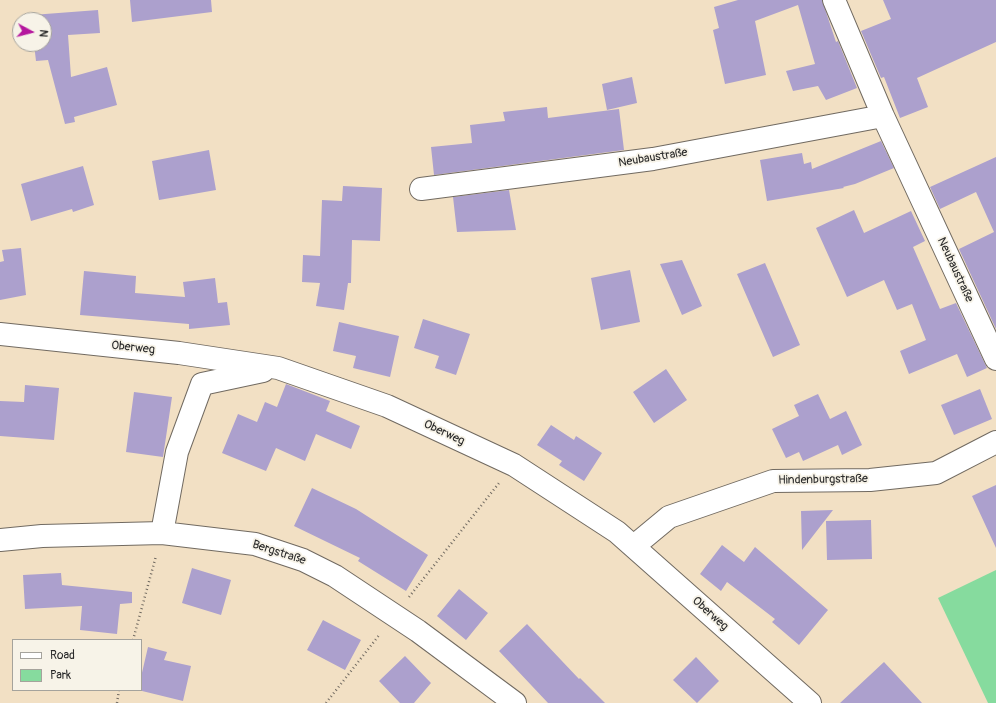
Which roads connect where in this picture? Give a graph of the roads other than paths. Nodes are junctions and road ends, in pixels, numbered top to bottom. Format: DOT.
graph roads {
  1 [pos="834,0"];
  2 [pos="883,116"];
  3 [pos="421,189"];
  4 [pos="0,334"];
  5 [pos="996,359"];
  6 [pos="278,368"];
  7 [pos="996,442"];
  8 [pos="162,533"];
  9 [pos="0,540"];
  10 [pos="634,546"];
  11 [pos="515,703"];
  12 [pos="810,703"];
  1 -- 2 [label="street, Neubaustraße"];
  2 -- 3 [label="street, Neubaustraße"];
  2 -- 5 [label="street, Neubaustraße"];
  4 -- 6 [label="street, Oberweg"];
  6 -- 8 [label="street"];
  6 -- 10 [label="street, Oberweg"];
  7 -- 10 [label="street, Hindenburgstraße"];
  8 -- 9 [label="street, Bergstraße"];
  8 -- 11 [label="street, Bergstraße"];
  10 -- 12 [label="street, Oberweg"];
}
